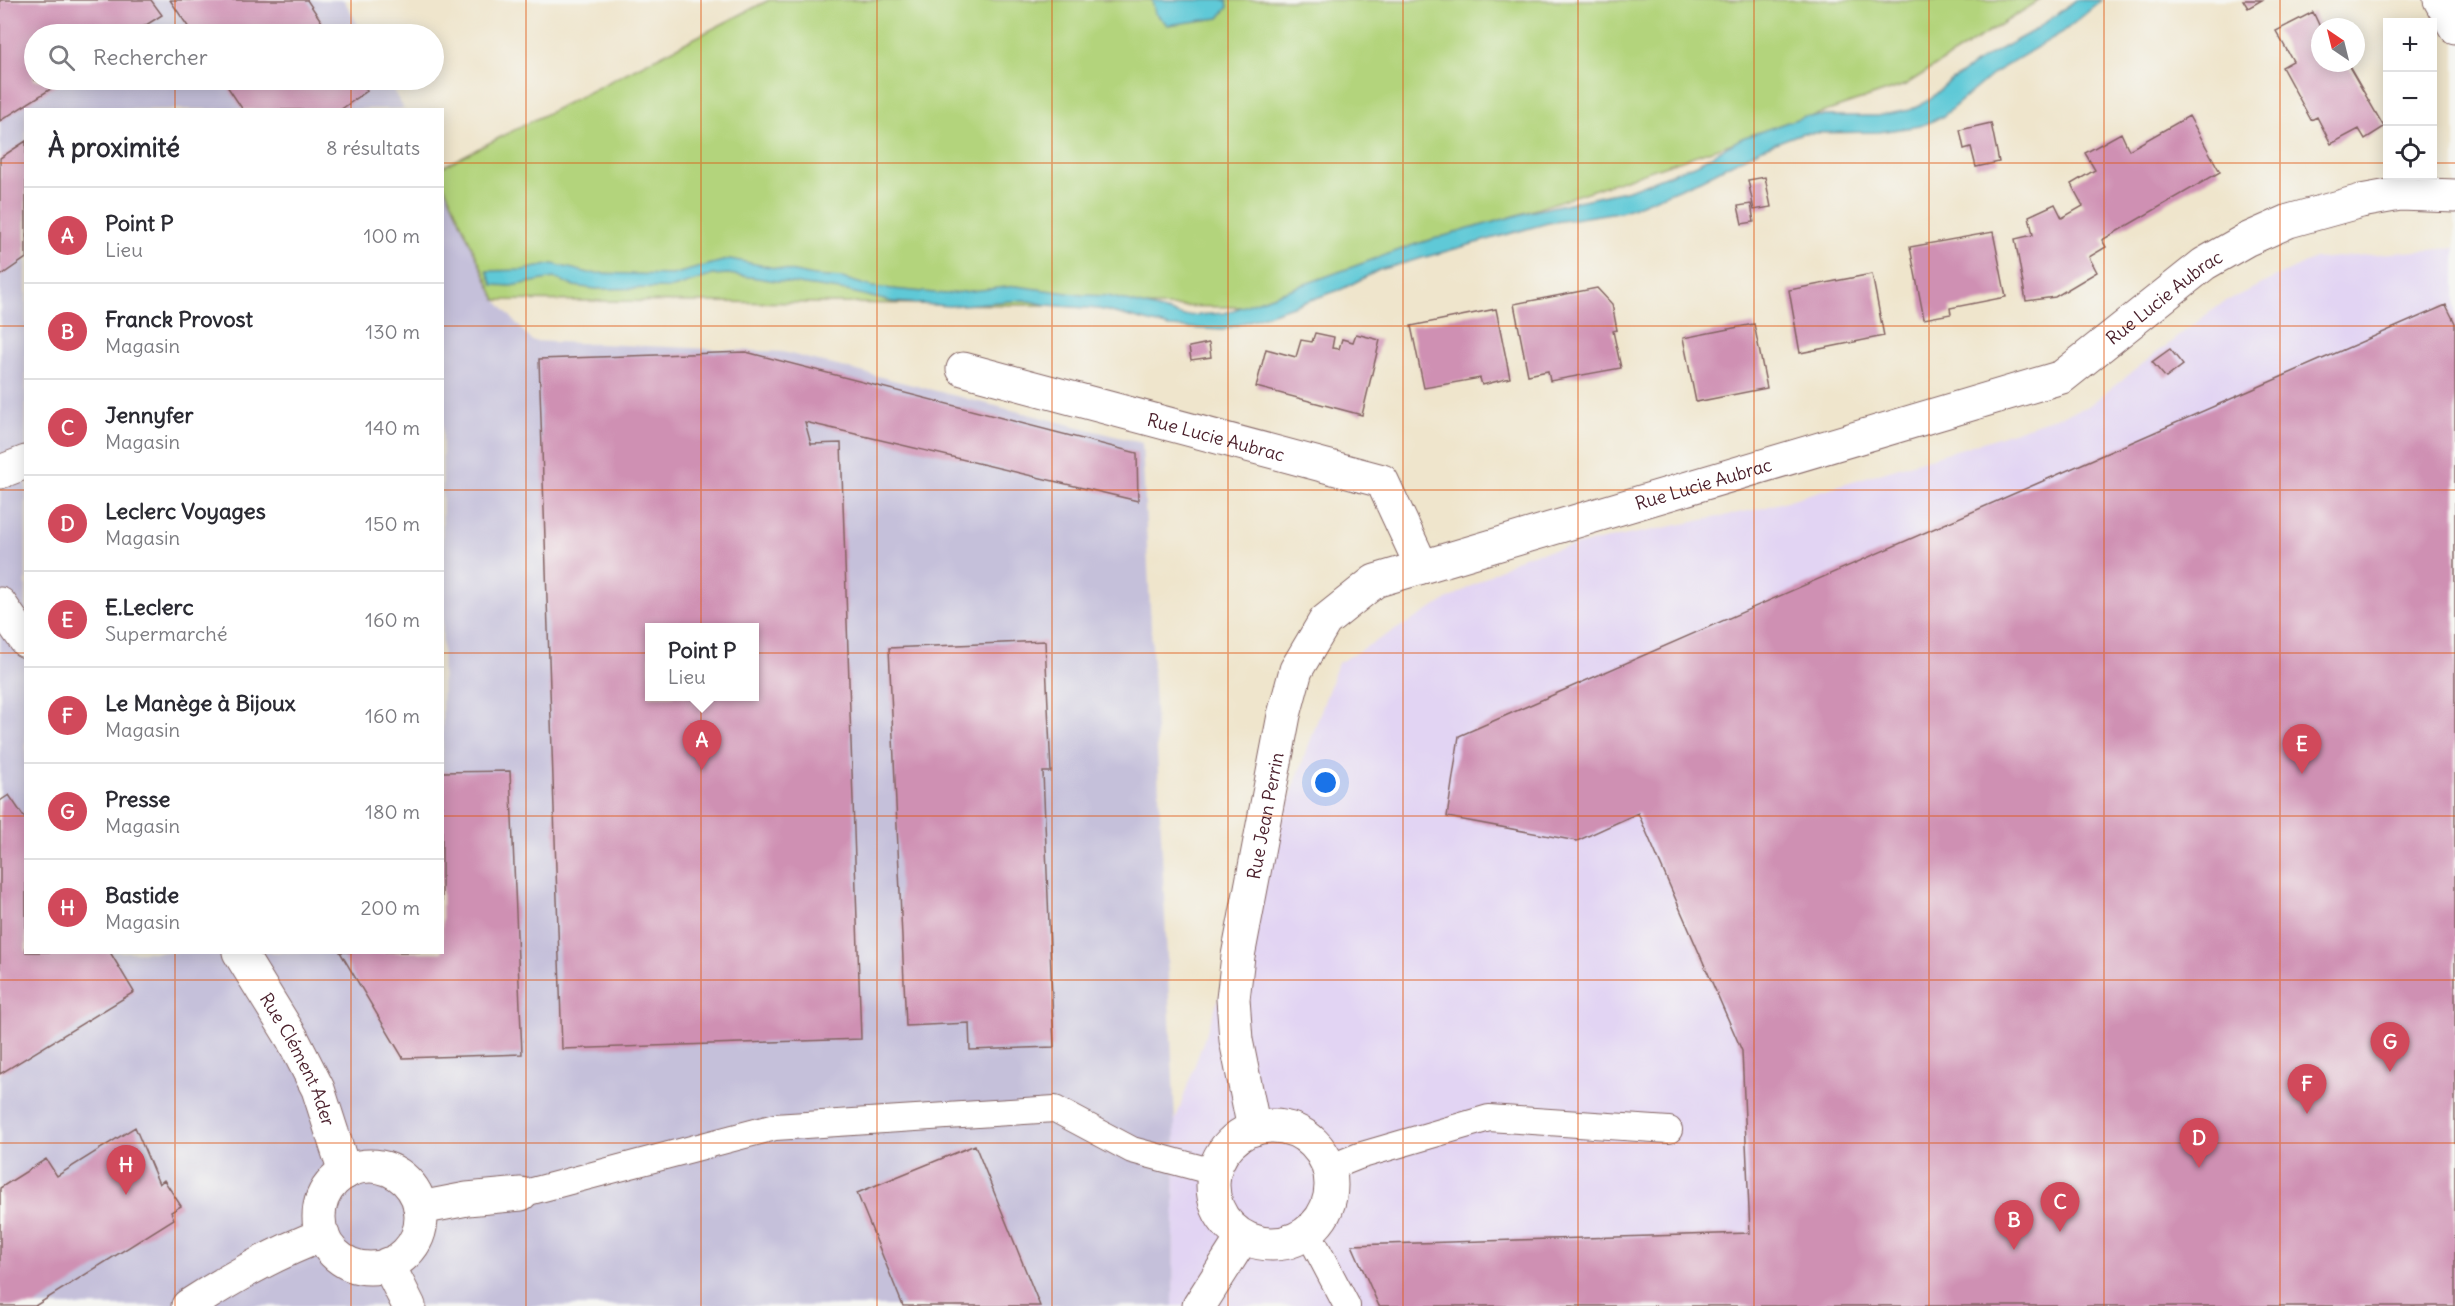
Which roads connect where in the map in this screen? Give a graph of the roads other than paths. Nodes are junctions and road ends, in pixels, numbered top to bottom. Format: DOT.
graph roads {
  1 [pos="2440,0"];
  2 [pos="2455,27"];
  3 [pos="2455,196"];
  4 [pos="963,369"];
  5 [pos="24,463"];
  6 [pos="0,472"];
  7 [pos="1422,567"];
  8 [pos="0,604"];
  9 [pos="24,638"];
  10 [pos="240,954"];
  11 [pos="1254,1129"];
  12 [pos="1669,1130"];
  13 [pos="1329,1168"];
  14 [pos="1214,1172"];
  15 [pos="345,1173"];
  16 [pos="520,1194"];
  17 [pos="420,1208"];
  18 [pos="1308,1232"];
  19 [pos="322,1235"];
  20 [pos="1243,1237"];
  21 [pos="388,1264"];
  22 [pos="188,1306"];
  23 [pos="409,1306"];
  24 [pos="1199,1306"];
  25 [pos="1347,1306"];
  1 -- 2 [label="street"];
  3 -- 7 [label="street, Rue Lucie Aubrac"];
  4 -- 7 [label="street, Rue Lucie Aubrac"];
  5 -- 6 [label="street"];
  7 -- 11 [label="street, Rue Jean Perrin"];
  8 -- 9 [label="street"];
  10 -- 15 [label="street, Rue Clément Ader"];
  11 -- 13 [label="street"];
  11 -- 14 [label="street"];
  12 -- 13 [label="lane"];
  13 -- 18 [label="street"];
  14 -- 16 [label="lane"];
  14 -- 20 [label="street"];
  15 -- 17 [label="street"];
  15 -- 19 [label="street"];
  16 -- 17 [label="street"];
  17 -- 21 [label="street"];
  18 -- 20 [label="street"];
  18 -- 25 [label="lane"];
  19 -- 21 [label="street"];
  19 -- 22 [label="street"];
  20 -- 24 [label="street"];
  21 -- 23 [label="street"];
}
